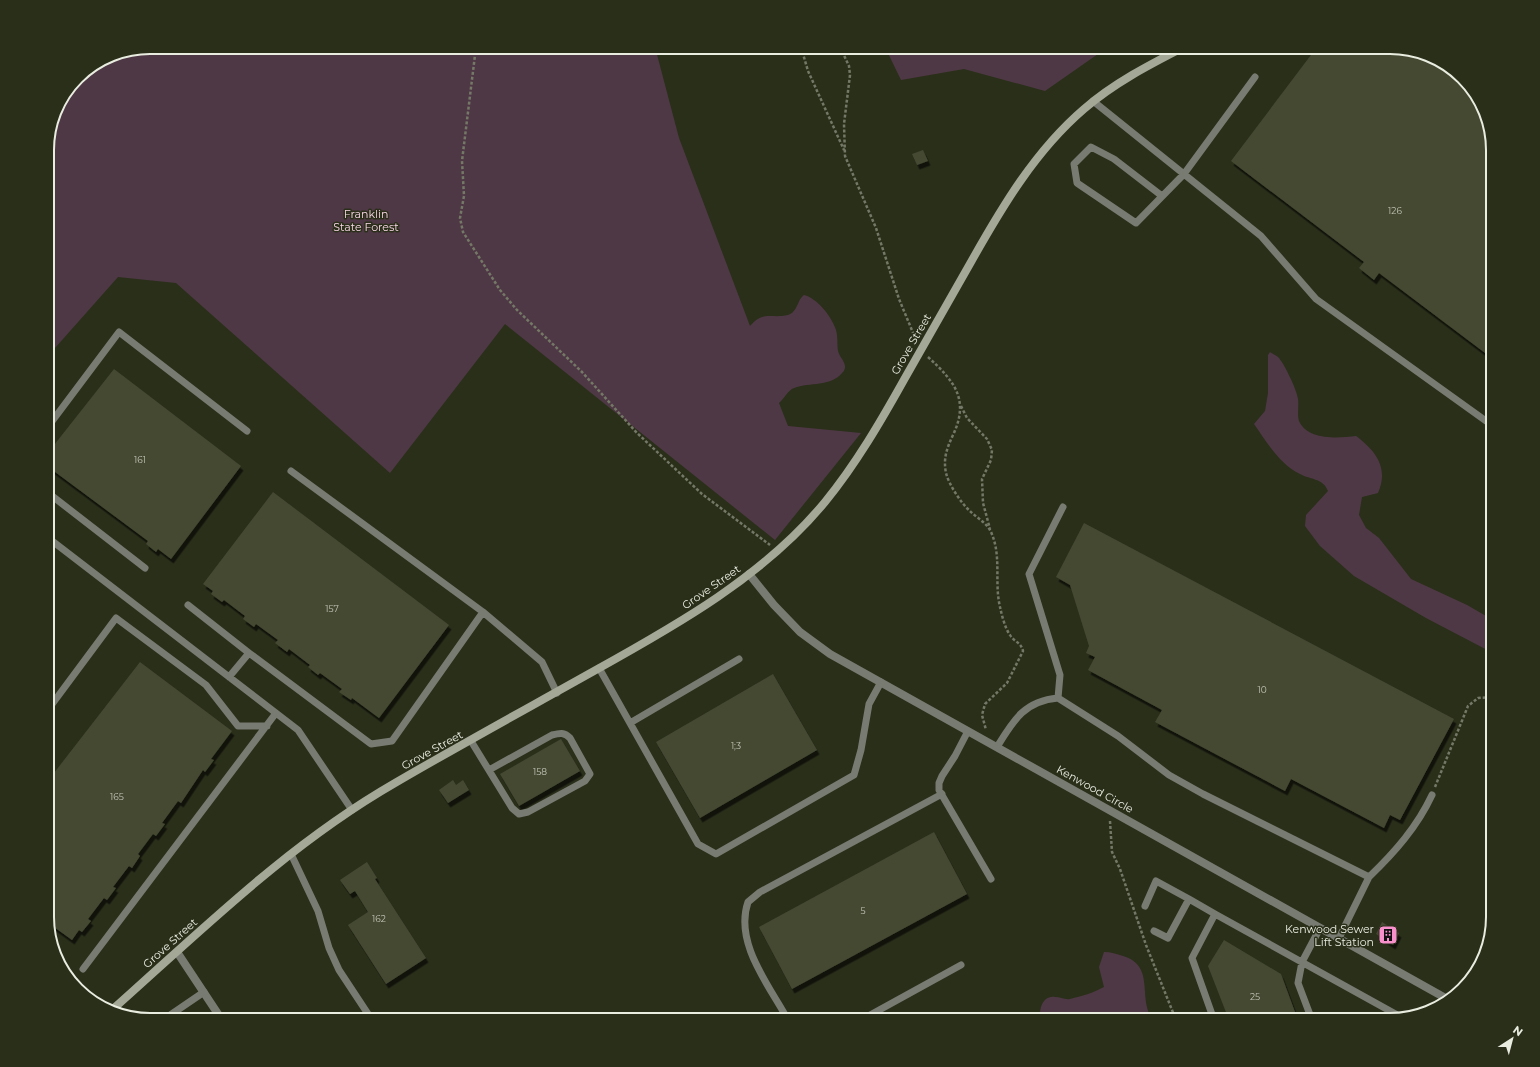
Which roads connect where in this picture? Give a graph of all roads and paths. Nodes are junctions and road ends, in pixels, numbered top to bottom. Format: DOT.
graph roads {
  1 [pos="475,54"];
  2 [pos="803,54"];
  3 [pos="844,54"];
  4 [pos="1170,54"];
  5 [pos="1255,77"];
  6 [pos="1093,101"];
  7 [pos="844,151"];
  8 [pos="1184,174"];
  9 [pos="1162,196"];
  10 [pos="921,350"];
  11 [pos="960,404"];
  12 [pos="54,419"];
  13 [pos="1486,421"];
  14 [pos="247,431"];
  15 [pos="291,470"];
  16 [pos="54,497"];
  17 [pos="1063,507"];
  18 [pos="990,529"];
  19 [pos="54,542"];
  20 [pos="778,551"];
  21 [pos="145,568"];
  22 [pos="749,574"];
  23 [pos="188,605"];
  24 [pos="482,612"];
  25 [pos="249,652"];
  26 [pos="740,659"];
  27 [pos="599,668"];
  28 [pos="229,677"];
  29 [pos="881,682"];
  30 [pos="557,693"];
  31 [pos="1486,697"];
  32 [pos="1058,698"];
  33 [pos="54,702"];
  34 [pos="276,713"];
  35 [pos="630,723"];
  36 [pos="266,726"];
  37 [pos="968,731"];
  38 [pos="471,741"];
  39 [pos="994,746"];
  40 [pos="489,770"];
  41 [pos="942,794"];
  42 [pos="1432,795"];
  43 [pos="352,810"];
  44 [pos="1110,810"];
  45 [pos="290,854"];
  46 [pos="1369,877"];
  47 [pos="991,880"];
  48 [pos="1189,899"];
  49 [pos="1145,906"];
  50 [pos="1215,914"];
  51 [pos="1320,928"];
  52 [pos="1154,931"];
  53 [pos="1338,938"];
  54 [pos="177,952"];
  55 [pos="1302,962"];
  56 [pos="960,965"];
  57 [pos="83,968"];
  58 [pos="204,992"];
  59 [pos="1443,997"];
  60 [pos="116,1007"];
  61 [pos="173,1013"];
  62 [pos="218,1013"];
  63 [pos="367,1013"];
  64 [pos="784,1013"];
  65 [pos="874,1013"];
  66 [pos="1173,1013"];
  67 [pos="1212,1013"];
  68 [pos="1309,1013"];
  69 [pos="1393,1013"];
  1 -- 20 [label="path"];
  2 -- 7 [label="path"];
  3 -- 7 [label="path"];
  4 -- 6 [label="main road, Grove Street"];
  5 -- 8 [label="lane"];
  6 -- 8 [label="lane"];
  6 -- 10 [label="main road, Grove Street"];
  7 -- 10 [label="path"];
  8 -- 9 [label="lane"];
  8 -- 13 [label="lane"];
  9 -- 9 [label="lane"];
  10 -- 11 [label="path"];
  10 -- 20 [label="main road, Grove Street"];
  11 -- 18 [label="path"];
  11 -- 18 [label="path"];
  12 -- 14 [label="lane"];
  15 -- 24 [label="lane"];
  16 -- 21 [label="lane"];
  17 -- 32 [label="lane"];
  18 -- 39 [label="path"];
  19 -- 28 [label="lane"];
  20 -- 22 [label="main road, Grove Street"];
  22 -- 27 [label="main road, Grove Street"];
  22 -- 29 [label="street, Kenwood Circle"];
  23 -- 25 [label="lane"];
  24 -- 25 [label="lane"];
  24 -- 30 [label="lane"];
  25 -- 28 [label="lane"];
  26 -- 35 [label="lane"];
  27 -- 30 [label="main road, Grove Street"];
  27 -- 35 [label="lane"];
  28 -- 34 [label="lane"];
  29 -- 35 [label="lane"];
  29 -- 37 [label="street, Kenwood Circle"];
  30 -- 38 [label="main road, Grove Street"];
  31 -- 42 [label="path"];
  32 -- 39 [label="lane"];
  32 -- 46 [label="lane"];
  33 -- 36 [label="lane"];
  34 -- 36 [label="lane"];
  34 -- 43 [label="lane"];
  36 -- 57 [label="lane"];
  37 -- 39 [label="street, Kenwood Circle"];
  37 -- 41 [label="lane"];
  38 -- 40 [label="lane"];
  38 -- 43 [label="main road, Grove Street"];
  39 -- 44 [label="street, Kenwood Circle"];
  40 -- 40 [label="lane"];
  41 -- 47 [label="lane"];
  41 -- 64 [label="lane"];
  42 -- 46 [label="lane"];
  43 -- 45 [label="main road, Grove Street"];
  44 -- 51 [label="street, Kenwood Circle"];
  44 -- 66 [label="path"];
  45 -- 54 [label="main road, Grove Street"];
  45 -- 63 [label="lane"];
  46 -- 53 [label="lane"];
  48 -- 49 [label="lane"];
  48 -- 50 [label="lane"];
  48 -- 52 [label="lane"];
  50 -- 55 [label="lane"];
  50 -- 67 [label="lane"];
  51 -- 53 [label="street, Kenwood Circle"];
  51 -- 55 [label="lane"];
  53 -- 59 [label="street, Kenwood Circle"];
  54 -- 58 [label="street"];
  54 -- 60 [label="main road, Grove Street"];
  55 -- 68 [label="lane"];
  55 -- 69 [label="lane"];
  56 -- 65 [label="lane"];
  58 -- 61 [label="lane"];
  58 -- 62 [label="street"];
}
